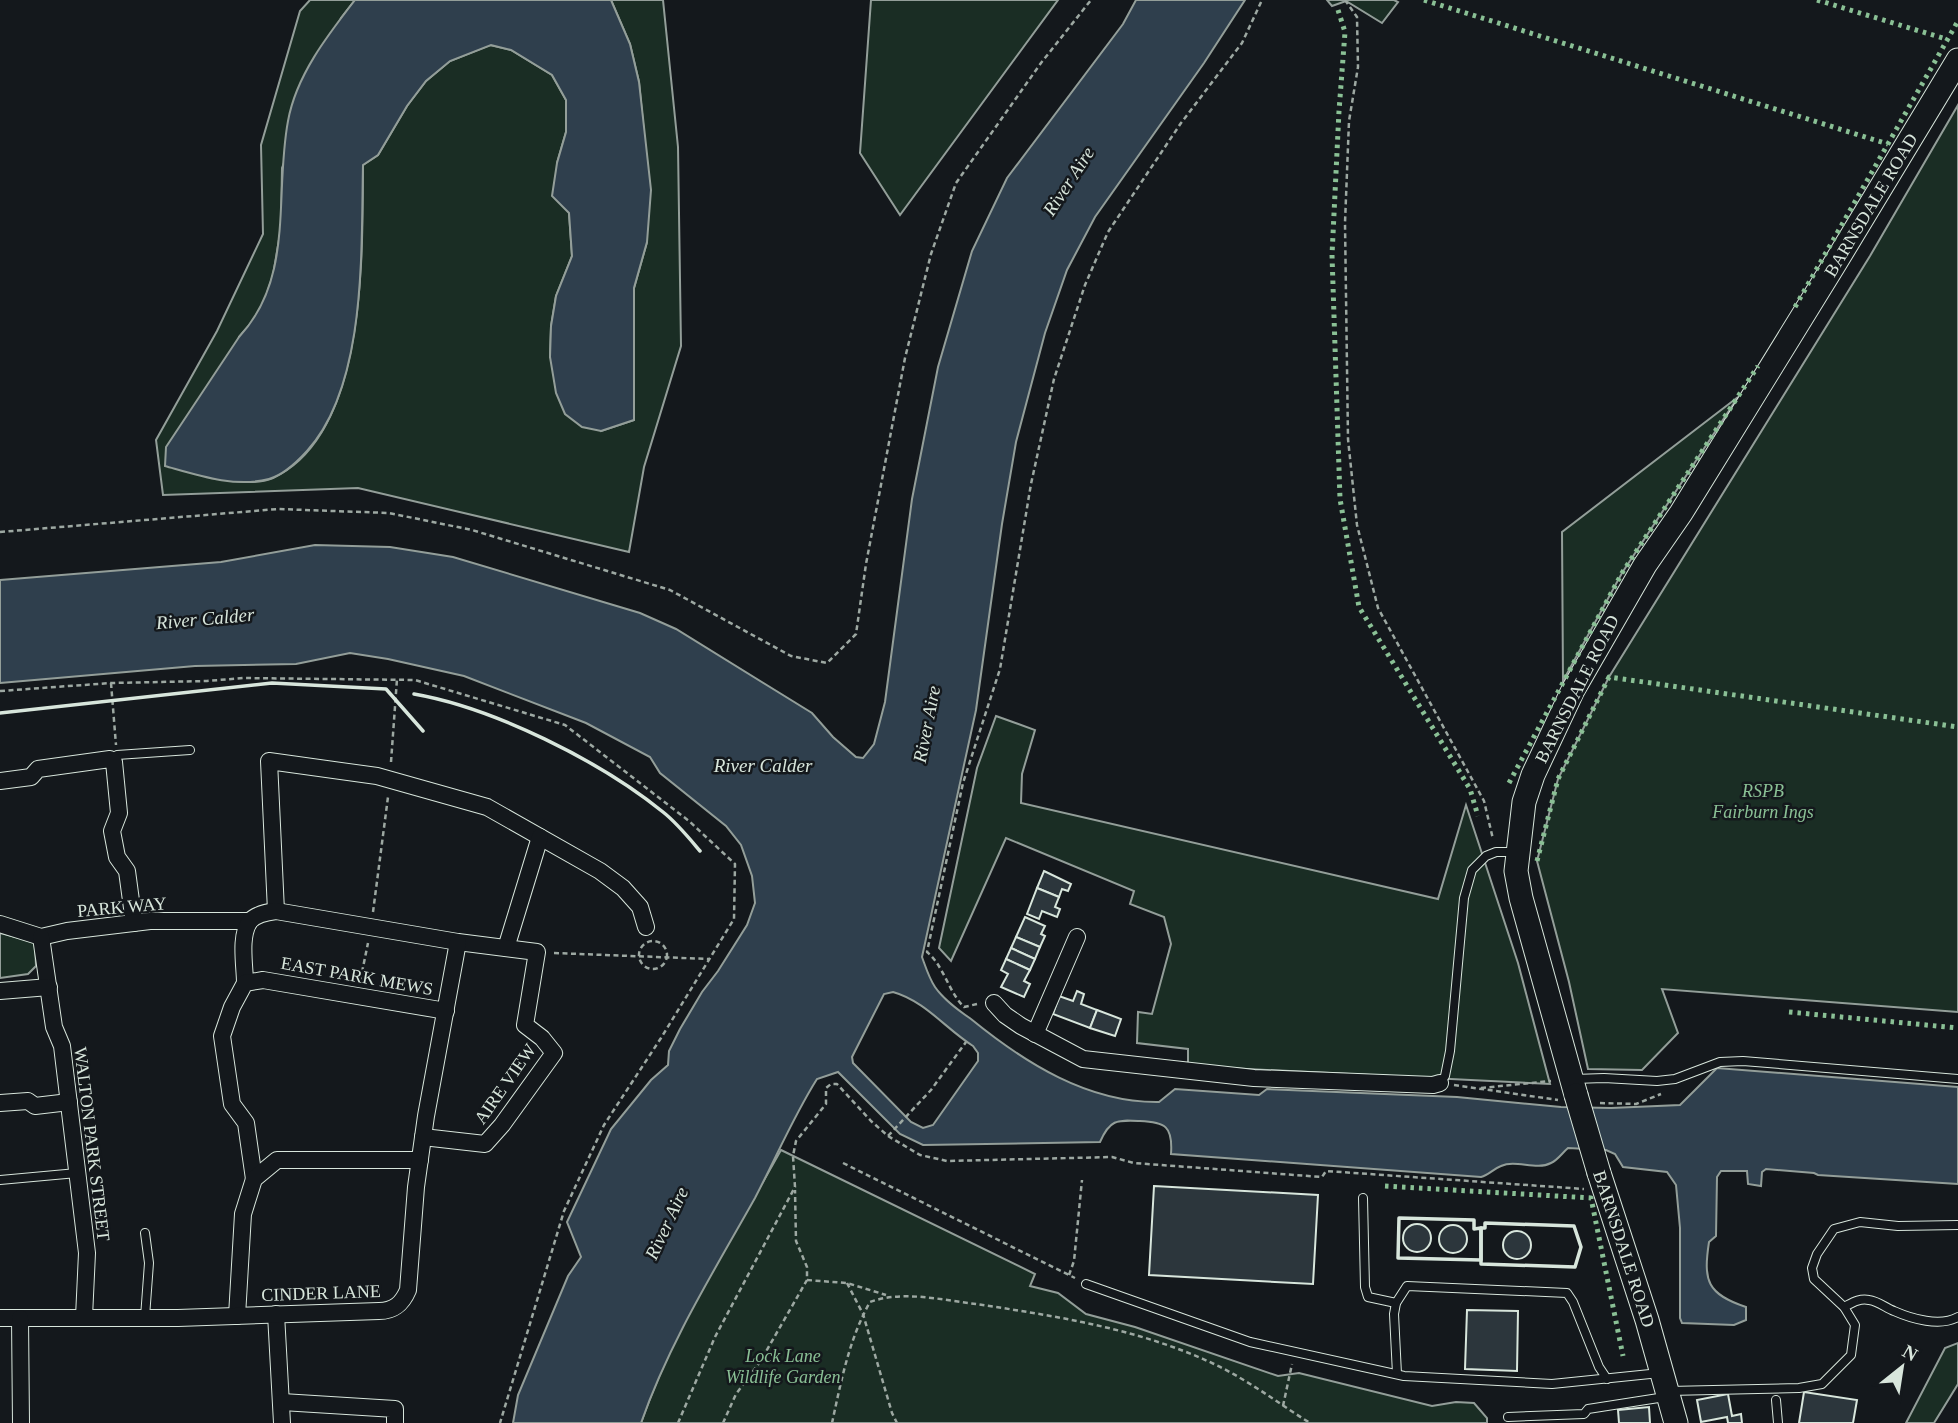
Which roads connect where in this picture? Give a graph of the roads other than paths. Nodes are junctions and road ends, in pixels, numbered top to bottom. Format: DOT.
graph roads {
  1 [pos="1958,60"];
  2 [pos="190,750"];
  3 [pos="114,757"];
  4 [pos="0,781"];
  5 [pos="540,837"];
  6 [pos="1506,852"];
  7 [pos="276,911"];
  8 [pos="250,921"];
  9 [pos="134,923"];
  10 [pos="0,924"];
  11 [pos="646,927"];
  12 [pos="41,937"];
  13 [pos="1077,937"];
  14 [pos="458,942"];
  15 [pos="506,948"];
  16 [pos="245,984"];
  17 [pos="49,986"];
  18 [pos="0,991"];
  19 [pos="995,1003"];
  20 [pos="446,1011"];
  21 [pos="1035,1034"];
  22 [pos="1958,1079"];
  23 [pos="1440,1083"];
  24 [pos="1571,1092"];
  25 [pos="69,1102"];
  26 [pos="0,1103"];
  27 [pos="423,1137"];
  28 [pos="420,1160"];
  29 [pos="77,1172"];
  30 [pos="254,1179"];
  31 [pos="0,1181"];
  32 [pos="1363,1198"];
  33 [pos="1958,1225"];
  34 [pos="145,1233"];
  35 [pos="1086,1283"];
  36 [pos="1396,1303"];
  37 [pos="1844,1307"];
  38 [pos="276,1314"];
  39 [pos="237,1316"];
  40 [pos="84,1317"];
  41 [pos="145,1317"];
  42 [pos="1958,1317"];
  43 [pos="0,1318"];
  44 [pos="20,1318"];
  45 [pos="1396,1374"];
  46 [pos="1607,1379"];
  47 [pos="1666,1387"];
  48 [pos="1776,1401"];
  49 [pos="282,1402"];
  50 [pos="1508,1416"];
  51 [pos="21,1423"];
  52 [pos="282,1423"];
  53 [pos="395,1423"];
  54 [pos="1676,1423"];
  55 [pos="1778,1423"];
  1 -- 6 [label="main road, BARNSDALE ROAD"];
  2 -- 3 [label="lane"];
  3 -- 4 [label="street"];
  3 -- 9 [label="street"];
  5 -- 7 [label="street"];
  5 -- 11 [label="street"];
  5 -- 15 [label="street"];
  6 -- 23 [label="lane"];
  6 -- 24 [label="main road, BARNSDALE ROAD"];
  7 -- 8 [label="street, PARK WAY"];
  7 -- 14 [label="street"];
  8 -- 9 [label="street, PARK WAY"];
  8 -- 16 [label="street"];
  9 -- 12 [label="street, PARK WAY"];
  10 -- 12 [label="street"];
  12 -- 17 [label="street, WALTON PARK STREET"];
  13 -- 21 [label="street"];
  14 -- 15 [label="street"];
  14 -- 20 [label="street, CINDER LANE"];
  15 -- 27 [label="street, AIRE VIEW"];
  16 -- 20 [label="street, EAST PARK MEWS"];
  16 -- 30 [label="street"];
  17 -- 18 [label="street"];
  17 -- 25 [label="street, WALTON PARK STREET"];
  19 -- 21 [label="street"];
  20 -- 27 [label="street, CINDER LANE"];
  21 -- 23 [label="street"];
  22 -- 24 [label="lane"];
  24 -- 47 [label="main road, BARNSDALE ROAD, bridge"];
  25 -- 26 [label="street"];
  25 -- 29 [label="street, WALTON PARK STREET"];
  27 -- 28 [label="street, CINDER LANE"];
  28 -- 30 [label="street"];
  28 -- 38 [label="street, CINDER LANE"];
  29 -- 31 [label="lane"];
  29 -- 40 [label="street, WALTON PARK STREET"];
  30 -- 39 [label="street"];
  32 -- 36 [label="lane"];
  33 -- 37 [label="lane"];
  34 -- 41 [label="lane"];
  35 -- 45 [label="lane"];
  36 -- 45 [label="lane"];
  36 -- 46 [label="lane"];
  37 -- 42 [label="lane"];
  37 -- 47 [label="lane"];
  38 -- 39 [label="street, CINDER LANE"];
  38 -- 49 [label="street"];
  39 -- 41 [label="street, CINDER LANE"];
  40 -- 41 [label="street, CINDER LANE"];
  40 -- 44 [label="street, CINDER LANE"];
  43 -- 44 [label="street, CINDER LANE"];
  44 -- 51 [label="street"];
  45 -- 46 [label="lane"];
  46 -- 47 [label="lane"];
  47 -- 50 [label="lane"];
  47 -- 54 [label="main road, BARNSDALE ROAD"];
  48 -- 55 [label="lane"];
  49 -- 52 [label="street"];
  49 -- 53 [label="street"];
}
